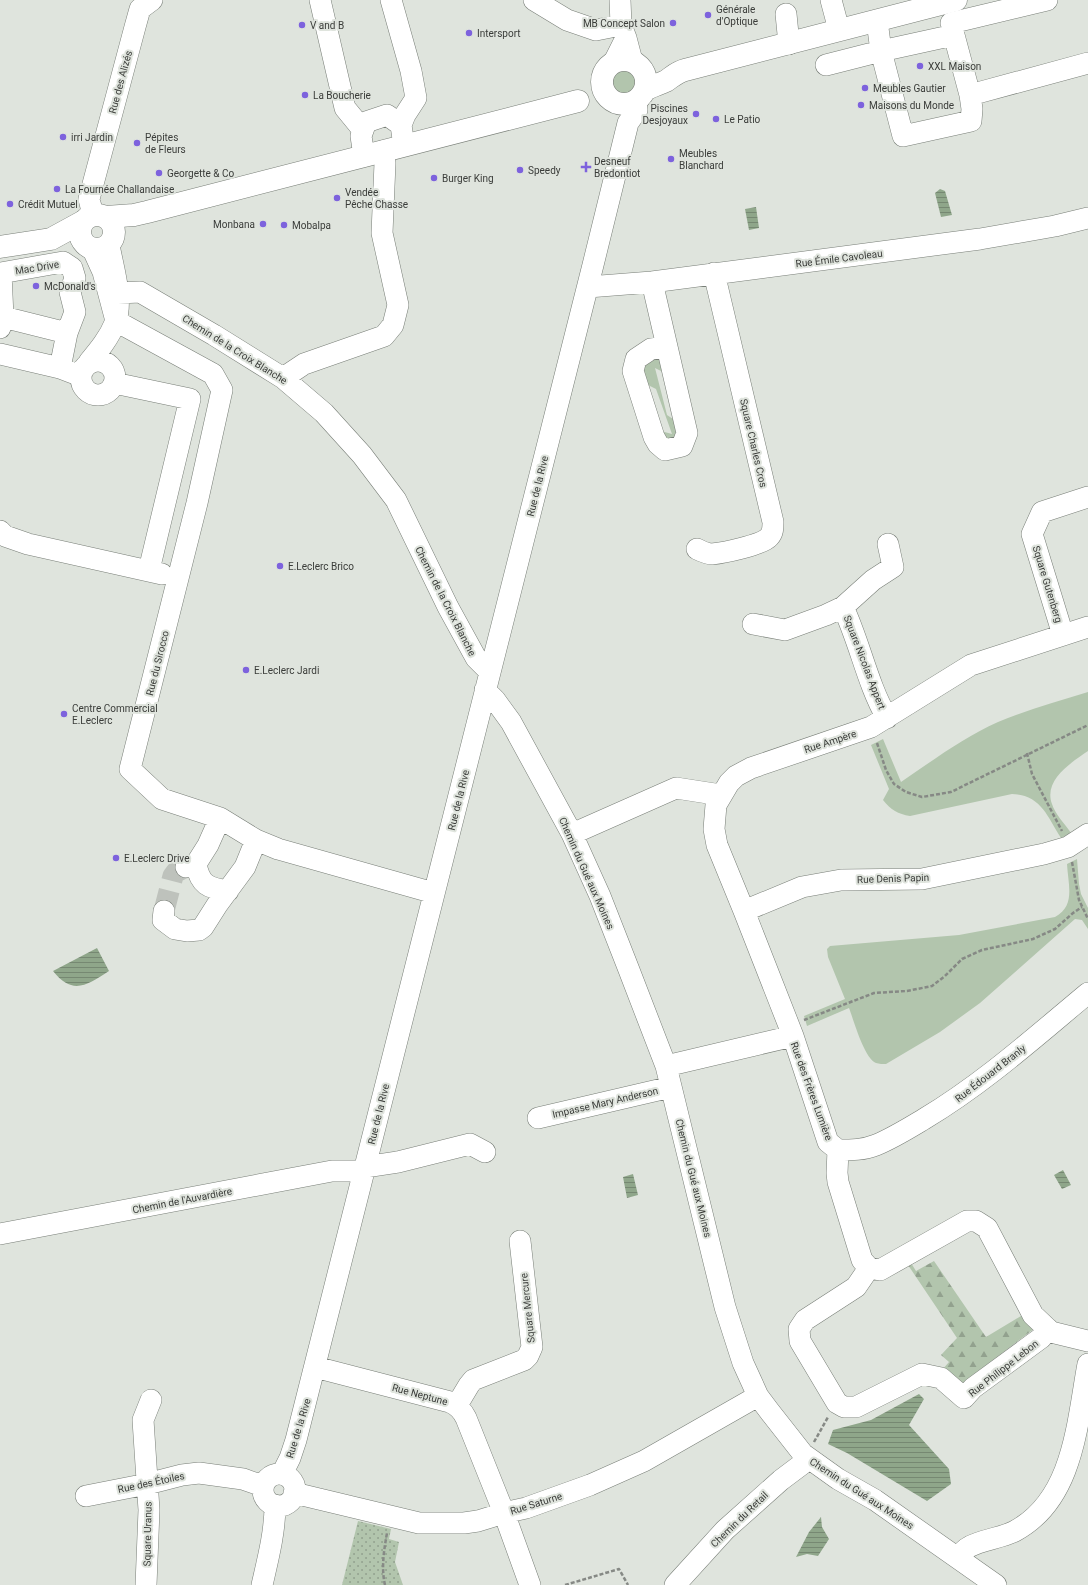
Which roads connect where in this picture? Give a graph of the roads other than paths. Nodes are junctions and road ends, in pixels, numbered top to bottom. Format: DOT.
graph roads {
  1 [pos="152,0"];
  2 [pos="320,0"];
  3 [pos="391,0"];
  4 [pos="534,0"];
  5 [pos="620,0"];
  6 [pos="831,0"];
  7 [pos="1047,0"];
  8 [pos="786,14"];
  9 [pos="951,15"];
  10 [pos="877,21"];
  11 [pos="839,30"];
  12 [pos="623,32"];
  13 [pos="789,44"];
  14 [pos="880,51"];
  15 [pos="1088,63"];
  16 [pos="826,65"];
  17 [pos="622,67"];
  18 [pos="676,73"];
  19 [pos="970,95"];
  20 [pos="578,100"];
  21 [pos="629,104"];
  22 [pos="363,130"];
  23 [pos="402,135"];
  24 [pos="374,154"];
  25 [pos="134,215"];
  26 [pos="94,218"];
  27 [pos="1088,218"];
  28 [pos="53,238"];
  29 [pos="100,244"];
  30 [pos="0,247"];
  31 [pos="714,273"];
  32 [pos="652,282"];
  33 [pos="588,287"];
  34 [pos="118,293"];
  35 [pos="115,317"];
  36 [pos="2,323"];
  37 [pos="67,333"];
  38 [pos="667,347"];
  39 [pos="0,354"];
  40 [pos="60,368"];
  41 [pos="85,369"];
  42 [pos="283,378"];
  43 [pos="114,383"];
  44 [pos="190,399"];
  45 [pos="218,406"];
  46 [pos="1088,498"];
  47 [pos="0,531"];
  48 [pos="888,544"];
  49 [pos="120,550"];
  50 [pos="697,550"];
  51 [pos="150,564"];
  52 [pos="181,568"];
  53 [pos="843,607"];
  54 [pos="754,624"];
  55 [pos="1088,627"];
  56 [pos="1063,635"];
  57 [pos="487,681"];
  58 [pos="879,723"];
  59 [pos="721,795"];
  60 [pos="220,818"];
  61 [pos="572,834"];
  62 [pos="1088,834"];
  63 [pos="256,840"];
  64 [pos="228,891"];
  65 [pos="434,893"];
  66 [pos="164,911"];
  67 [pos="744,911"];
  68 [pos="1088,993"];
  69 [pos="790,1031"];
  70 [pos="666,1066"];
  71 [pos="671,1087"];
  72 [pos="538,1118"];
  73 [pos="838,1150"];
  74 [pos="485,1152"];
  75 [pos="364,1169"];
  76 [pos="0,1234"];
  77 [pos="520,1241"];
  78 [pos="868,1268"];
  79 [pos="1048,1329"];
  80 [pos="1088,1341"];
  81 [pos="1088,1364"];
  82 [pos="315,1367"];
  83 [pos="758,1396"];
  84 [pos="151,1400"];
  85 [pos="457,1405"];
  86 [pos="806,1456"];
  87 [pos="282,1474"];
  88 [pos="148,1484"];
  89 [pos="263,1486"];
  90 [pos="294,1493"];
  91 [pos="86,1496"];
  92 [pos="275,1505"];
  93 [pos="504,1513"];
  94 [pos="959,1558"];
  95 [pos="146,1585"];
  96 [pos="262,1585"];
  97 [pos="530,1585"];
  98 [pos="675,1585"];
  99 [pos="996,1585"];
  1 -- 26 [label="street, Rue des Alizés"];
  2 -- 22 [label="street"];
  3 -- 23 [label="street"];
  4 -- 12 [label="street"];
  5 -- 12 [label="street"];
  6 -- 11 [label="street"];
  7 -- 9 [label="street"];
  8 -- 13 [label="street"];
  9 -- 10 [label="main road"];
  9 -- 14 [label="street"];
  9 -- 19 [label="street"];
  10 -- 11 [label="main road"];
  10 -- 14 [label="street"];
  11 -- 13 [label="main road"];
  12 -- 17 [label="street"];
  13 -- 18 [label="main road"];
  14 -- 16 [label="street"];
  14 -- 19 [label="street"];
  15 -- 19 [label="street"];
  17 -- 18 [label="main road"];
  17 -- 20 [label="main road"];
  17 -- 21 [label="main road"];
  17 -- 21 [label="main road"];
  18 -- 21 [label="main road"];
  20 -- 21 [label="main road"];
  20 -- 23 [label="main road"];
  21 -- 33 [label="street, Rue de la Rive"];
  22 -- 23 [label="street"];
  22 -- 24 [label="street"];
  23 -- 24 [label="main road"];
  24 -- 25 [label="main road"];
  24 -- 42 [label="street"];
  25 -- 26 [label="main road"];
  25 -- 29 [label="main road"];
  26 -- 28 [label="main road"];
  26 -- 29 [label="main road"];
  26 -- 29 [label="main road"];
  27 -- 31 [label="street, Rue Émile Cavoleau"];
  28 -- 29 [label="main road"];
  28 -- 30 [label="main road"];
  29 -- 34 [label="street"];
  29 -- 35 [label="street"];
  31 -- 32 [label="street, Rue Émile Cavoleau"];
  31 -- 50 [label="street, Square Charles Cros"];
  32 -- 33 [label="street, Rue Émile Cavoleau"];
  32 -- 38 [label="street"];
  33 -- 57 [label="street, Rue de la Rive"];
  34 -- 35 [label="street"];
  34 -- 42 [label="street, Chemin de la Croix Blanche"];
  35 -- 41 [label="street"];
  35 -- 45 [label="street, Rue du Sirocco"];
  36 -- 37 [label="street"];
  36 -- 37 [label="street, Mac Drive"];
  37 -- 40 [label="street, Mac Drive"];
  39 -- 40 [label="street"];
  40 -- 41 [label="street"];
  41 -- 43 [label="street"];
  41 -- 43 [label="street"];
  42 -- 57 [label="street, Chemin de la Croix Blanche"];
  43 -- 44 [label="street"];
  44 -- 45 [label="street"];
  44 -- 51 [label="street"];
  45 -- 52 [label="street, Rue du Sirocco"];
  46 -- 56 [label="street, Square Gutenberg"];
  47 -- 51 [label="street"];
  48 -- 53 [label="street, Square Nicolas Appert"];
  49 -- 51 [label="street"];
  51 -- 52 [label="street"];
  52 -- 60 [label="street, Rue du Sirocco"];
  53 -- 54 [label="street, Square Nicolas Appert"];
  53 -- 58 [label="street, Square Nicolas Appert"];
  55 -- 56 [label="street, Rue Ampère"];
  56 -- 58 [label="street, Rue Ampère"];
  57 -- 61 [label="street, Chemin du Gué aux Moines"];
  57 -- 65 [label="street, Rue de la Rive"];
  58 -- 59 [label="street, Rue Ampère"];
  59 -- 61 [label="street"];
  59 -- 67 [label="street, Rue des Frères Lumière"];
  60 -- 63 [label="street, Rue du Sirocco"];
  60 -- 64 [label="street"];
  61 -- 70 [label="street, Chemin du Gué aux Moines"];
  62 -- 67 [label="street, Rue Denis Papin"];
  63 -- 64 [label="street"];
  63 -- 65 [label="street, Rue du Sirocco"];
  64 -- 66 [label="street"];
  65 -- 75 [label="street, Rue de la Rive"];
  67 -- 69 [label="street, Rue des Frères Lumière"];
  68 -- 73 [label="street, Rue Édouard Branly"];
  69 -- 70 [label="street"];
  69 -- 73 [label="street, Rue des Frères Lumière"];
  70 -- 71 [label="street, Chemin du Gué aux Moines"];
  71 -- 72 [label="street, Impasse Mary Anderson"];
  71 -- 83 [label="street, Chemin du Gué aux Moines"];
  73 -- 78 [label="street, Rue des Frères Lumière"];
  74 -- 75 [label="street, Chemin de l'Auvardière"];
  75 -- 76 [label="street, Chemin de l'Auvardière"];
  75 -- 82 [label="street, Rue de la Rive"];
  77 -- 85 [label="street, Square Mercure"];
  78 -- 79 [label="street"];
  78 -- 79 [label="street, Rue Philippe Lebon"];
  79 -- 80 [label="street"];
  81 -- 94 [label="street"];
  82 -- 85 [label="street, Rue Neptune"];
  82 -- 87 [label="street, Rue de la Rive"];
  83 -- 86 [label="street, Chemin du Gué aux Moines"];
  83 -- 93 [label="street, Rue Saturne"];
  84 -- 88 [label="street, Square Uranus"];
  85 -- 93 [label="street, Rue Neptune"];
  86 -- 94 [label="street, Chemin du Gué aux Moines"];
  86 -- 98 [label="street, Chemin du Retail"];
  87 -- 89 [label="street"];
  87 -- 90 [label="street"];
  88 -- 89 [label="street, Rue des Étoiles"];
  88 -- 91 [label="street, Rue des Étoiles"];
  88 -- 95 [label="street, Square Uranus"];
  89 -- 92 [label="street"];
  90 -- 92 [label="street"];
  90 -- 93 [label="street, Rue Saturne"];
  92 -- 96 [label="street"];
  93 -- 97 [label="street, Rue Neptune"];
  94 -- 99 [label="street, Chemin du Gué aux Moines"];
}
